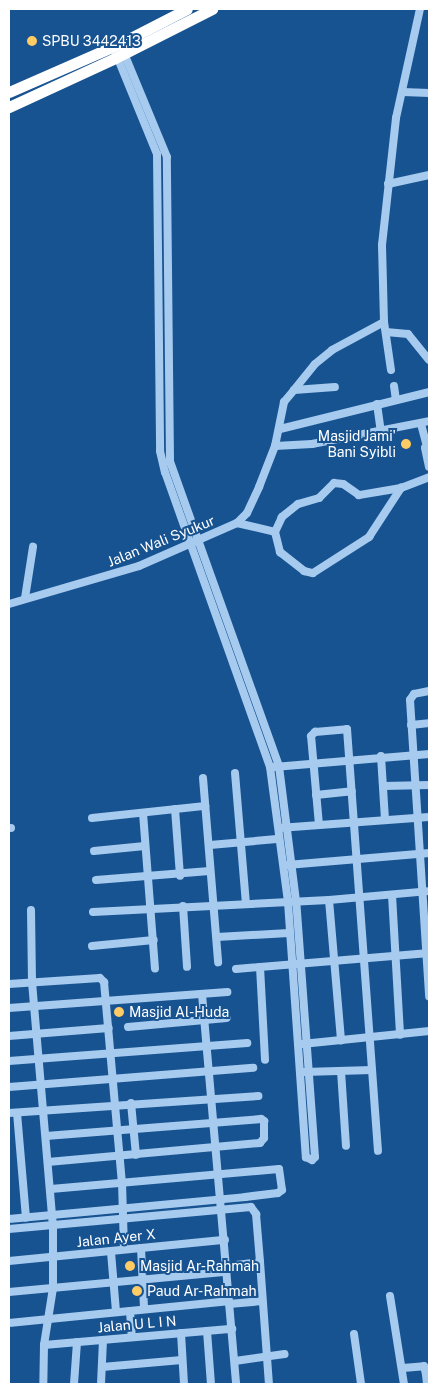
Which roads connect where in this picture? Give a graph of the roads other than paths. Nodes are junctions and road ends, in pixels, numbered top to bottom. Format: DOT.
graph roads {
  1 [pos="187,9"];
  2 [pos="212,9"];
  3 [pos="420,9"];
  4 [pos="119,50"];
  5 [pos="9,92"];
  6 [pos="403,92"];
  7 [pos="429,93"];
  8 [pos="9,107"];
  9 [pos="429,176"];
  10 [pos="388,184"];
  11 [pos="384,322"];
  12 [pos="386,332"];
  13 [pos="429,360"];
  14 [pos="391,370"];
  15 [pos="394,386"];
  16 [pos="335,387"];
  17 [pos="294,390"];
  18 [pos="429,392"];
  19 [pos="396,400"];
  20 [pos="376,404"];
  21 [pos="429,421"];
  22 [pos="420,424"];
  23 [pos="280,429"];
  24 [pos="382,431"];
  25 [pos="275,446"];
  26 [pos="427,447"];
  27 [pos="429,467"];
  28 [pos="429,477"];
  29 [pos="401,488"];
  30 [pos="237,523"];
  31 [pos="275,532"];
  32 [pos="193,544"];
  33 [pos="33,547"];
  34 [pos="26,598"];
  35 [pos="9,604"];
  36 [pos="429,691"];
  37 [pos="429,723"];
  38 [pos="411,724"];
  39 [pos="264,725"];
  40 [pos="256,728"];
  41 [pos="429,754"];
  42 [pos="413,755"];
  43 [pos="381,756"];
  44 [pos="350,760"];
  45 [pos="313,764"];
  46 [pos="274,766"];
  47 [pos="235,773"];
  48 [pos="203,778"];
  49 [pos="429,785"];
  50 [pos="384,786"];
  51 [pos="416,786"];
  52 [pos="352,791"];
  53 [pos="316,795"];
  54 [pos="205,806"];
  55 [pos="175,809"];
  56 [pos="143,813"];
  57 [pos="429,817"];
  58 [pos="92,818"];
  59 [pos="417,818"];
  60 [pos="384,820"];
  61 [pos="353,822"];
  62 [pos="318,826"];
  63 [pos="280,828"];
  64 [pos="277,839"];
  65 [pos="240,843"];
  66 [pos="210,844"];
  67 [pos="145,846"];
  68 [pos="94,851"];
  69 [pos="425,853"];
  70 [pos="357,858"];
  71 [pos="290,864"];
  72 [pos="282,865"];
  73 [pos="210,871"];
  74 [pos="180,876"];
  75 [pos="148,878"];
  76 [pos="96,880"];
  77 [pos="426,891"];
  78 [pos="392,895"];
  79 [pos="359,897"];
  80 [pos="329,900"];
  81 [pos="292,901"];
  82 [pos="246,903"];
  83 [pos="214,904"];
  84 [pos="183,906"];
  85 [pos="31,910"];
  86 [pos="151,910"];
  87 [pos="93,912"];
  88 [pos="427,923"];
  89 [pos="289,932"];
  90 [pos="218,938"];
  91 [pos="154,940"];
  92 [pos="92,946"];
  93 [pos="428,953"];
  94 [pos="396,957"];
  95 [pos="366,958"];
  96 [pos="218,962"];
  97 [pos="332,962"];
  98 [pos="291,964"];
  99 [pos="300,964"];
  100 [pos="187,967"];
  101 [pos="260,967"];
  102 [pos="155,969"];
  103 [pos="236,969"];
  104 [pos="32,982"];
  105 [pos="9,984"];
  106 [pos="227,992"];
  107 [pos="202,994"];
  108 [pos="429,996"];
  109 [pos="107,1001"];
  110 [pos="34,1006"];
  111 [pos="9,1008"];
  112 [pos="227,1018"];
  113 [pos="206,1019"];
  114 [pos="128,1027"];
  115 [pos="109,1028"];
  116 [pos="429,1031"];
  117 [pos="37,1033"];
  118 [pos="400,1035"];
  119 [pos="9,1036"];
  120 [pos="370,1038"];
  121 [pos="341,1040"];
  122 [pos="307,1043"];
  123 [pos="246,1044"];
  124 [pos="298,1044"];
  125 [pos="209,1046"];
  126 [pos="110,1054"];
  127 [pos="39,1058"];
  128 [pos="265,1060"];
  129 [pos="9,1061"];
  130 [pos="253,1068"];
  131 [pos="372,1070"];
  132 [pos="210,1071"];
  133 [pos="341,1071"];
  134 [pos="309,1072"];
  135 [pos="300,1073"];
  136 [pos="113,1079"];
  137 [pos="41,1085"];
  138 [pos="9,1088"];
  139 [pos="258,1096"];
  140 [pos="212,1098"];
  141 [pos="131,1103"];
  142 [pos="115,1105"];
  143 [pos="43,1110"];
  144 [pos="13,1113"];
  145 [pos="215,1123"];
  146 [pos="134,1129"];
  147 [pos="117,1130"];
  148 [pos="46,1136"];
  149 [pos="346,1146"];
  150 [pos="217,1147"];
  151 [pos="378,1151"];
  152 [pos="136,1155"];
  153 [pos="119,1157"];
  154 [pos="48,1162"];
  155 [pos="219,1174"];
  156 [pos="122,1182"];
  157 [pos="51,1189"];
  158 [pos="245,1197"];
  159 [pos="222,1199"];
  160 [pos="247,1206"];
  161 [pos="222,1209"];
  162 [pos="122,1210"];
  163 [pos="53,1216"];
  164 [pos="26,1218"];
  165 [pos="9,1219"];
  166 [pos="122,1221"];
  167 [pos="53,1226"];
  168 [pos="9,1229"];
  169 [pos="225,1240"];
  170 [pos="141,1248"];
  171 [pos="124,1250"];
  172 [pos="111,1252"];
  173 [pos="54,1256"];
  174 [pos="9,1261"];
  175 [pos="260,1262"];
  176 [pos="226,1269"];
  177 [pos="143,1278"];
  178 [pos="114,1283"];
  179 [pos="53,1288"];
  180 [pos="9,1292"];
  181 [pos="390,1296"];
  182 [pos="262,1301"];
  183 [pos="229,1303"];
  184 [pos="144,1308"];
  185 [pos="130,1310"];
  186 [pos="116,1312"];
  187 [pos="47,1319"];
  188 [pos="9,1324"];
  189 [pos="232,1329"];
  190 [pos="207,1331"];
  191 [pos="181,1333"];
  192 [pos="354,1334"];
  193 [pos="132,1337"];
  194 [pos="103,1340"];
  195 [pos="77,1342"];
  196 [pos="44,1344"];
  197 [pos="285,1354"];
  198 [pos="267,1357"];
  199 [pos="182,1360"];
  200 [pos="235,1361"];
  201 [pos="102,1367"];
  202 [pos="402,1368"];
  203 [pos="428,1374"];
  204 [pos="43,1384"];
  205 [pos="74,1384"];
  206 [pos="101,1384"];
  207 [pos="183,1384"];
  208 [pos="211,1384"];
  209 [pos="236,1384"];
  210 [pos="269,1384"];
  211 [pos="361,1384"];
  212 [pos="404,1384"];
  213 [pos="427,1384"];
  1 -- 4 [label="highway"];
  2 -- 4 [label="highway"];
  3 -- 6 [label="street"];
  4 -- 5 [label="highway"];
  4 -- 8 [label="highway"];
  4 -- 32 [label="street"];
  6 -- 7 [label="street"];
  6 -- 10 [label="street"];
  9 -- 10 [label="street"];
  10 -- 11 [label="street"];
  11 -- 12 [label="street"];
  11 -- 17 [label="street, Jalan Wali Syukur"];
  12 -- 13 [label="street"];
  12 -- 14 [label="street"];
  15 -- 19 [label="street"];
  16 -- 17 [label="street"];
  17 -- 23 [label="street, Jalan Wali Syukur"];
  18 -- 19 [label="street"];
  19 -- 20 [label="street"];
  20 -- 23 [label="street"];
  20 -- 24 [label="street"];
  21 -- 22 [label="street"];
  22 -- 24 [label="street"];
  22 -- 26 [label="street"];
  23 -- 25 [label="street, Jalan Wali Syukur"];
  24 -- 25 [label="street"];
  25 -- 30 [label="street, Jalan Wali Syukur"];
  26 -- 27 [label="street"];
  28 -- 29 [label="street"];
  29 -- 31 [label="street"];
  29 -- 31 [label="street"];
  30 -- 31 [label="street"];
  30 -- 32 [label="street, Jalan Wali Syukur"];
  32 -- 34 [label="street, Jalan Wali Syukur"];
  32 -- 39 [label="street"];
  32 -- 40 [label="street"];
  33 -- 34 [label="street"];
  34 -- 35 [label="street, Jalan Wali Syukur"];
  36 -- 38 [label="street"];
  37 -- 38 [label="street"];
  38 -- 42 [label="street"];
  39 -- 40 [label="street"];
  39 -- 46 [label="street"];
  40 -- 46 [label="street"];
  41 -- 42 [label="street"];
  42 -- 43 [label="street"];
  42 -- 51 [label="street"];
  43 -- 44 [label="street"];
  43 -- 50 [label="street"];
  44 -- 45 [label="street"];
  44 -- 45 [label="street"];
  44 -- 52 [label="street"];
  45 -- 46 [label="street"];
  45 -- 53 [label="street"];
  46 -- 63 [label="street"];
  47 -- 65 [label="street"];
  48 -- 54 [label="street"];
  49 -- 51 [label="street"];
  50 -- 51 [label="street"];
  50 -- 60 [label="street"];
  51 -- 59 [label="street"];
  52 -- 53 [label="street"];
  52 -- 61 [label="street"];
  53 -- 62 [label="street"];
  54 -- 55 [label="street"];
  54 -- 66 [label="street"];
  55 -- 56 [label="street"];
  55 -- 74 [label="street"];
  56 -- 58 [label="street"];
  56 -- 67 [label="street"];
  57 -- 59 [label="street"];
  59 -- 60 [label="street"];
  59 -- 69 [label="street"];
  60 -- 61 [label="street"];
  61 -- 62 [label="street"];
  61 -- 70 [label="street"];
  62 -- 63 [label="street"];
  63 -- 64 [label="street"];
  63 -- 71 [label="street"];
  64 -- 65 [label="street"];
  64 -- 72 [label="street"];
  65 -- 66 [label="street"];
  65 -- 82 [label="street"];
  66 -- 73 [label="street"];
  67 -- 68 [label="street"];
  67 -- 75 [label="street"];
  69 -- 70 [label="street"];
  69 -- 77 [label="street"];
  70 -- 71 [label="street"];
  70 -- 79 [label="street"];
  71 -- 72 [label="street"];
  71 -- 81 [label="street"];
  72 -- 81 [label="street"];
  73 -- 74 [label="street"];
  73 -- 83 [label="street"];
  74 -- 75 [label="street"];
  75 -- 76 [label="street"];
  75 -- 86 [label="street"];
  77 -- 78 [label="street"];
  77 -- 88 [label="street"];
  78 -- 79 [label="street"];
  78 -- 94 [label="street"];
  79 -- 80 [label="street"];
  79 -- 95 [label="street"];
  80 -- 81 [label="street"];
  80 -- 97 [label="street"];
  81 -- 82 [label="street"];
  81 -- 89 [label="street"];
  81 -- 99 [label="street"];
  82 -- 83 [label="street"];
  83 -- 84 [label="street"];
  83 -- 90 [label="street"];
  84 -- 86 [label="street"];
  84 -- 100 [label="street"];
  85 -- 104 [label="street"];
  86 -- 87 [label="street"];
  86 -- 91 [label="street"];
  88 -- 93 [label="street"];
  89 -- 90 [label="street"];
  89 -- 98 [label="street"];
  90 -- 96 [label="street"];
  91 -- 92 [label="street"];
  91 -- 102 [label="street"];
  93 -- 94 [label="street"];
  93 -- 108 [label="street"];
  94 -- 95 [label="street"];
  94 -- 118 [label="street"];
  95 -- 97 [label="street"];
  95 -- 120 [label="street"];
  97 -- 99 [label="street"];
  97 -- 121 [label="street"];
  98 -- 99 [label="street"];
  98 -- 101 [label="street"];
  98 -- 124 [label="street"];
  99 -- 122 [label="street"];
  101 -- 103 [label="street"];
  101 -- 128 [label="street"];
  104 -- 105 [label="street"];
  104 -- 109 [label="street"];
  104 -- 110 [label="street"];
  106 -- 107 [label="street"];
  107 -- 109 [label="street"];
  107 -- 113 [label="street"];
  109 -- 110 [label="street"];
  109 -- 115 [label="street"];
  110 -- 111 [label="street"];
  110 -- 117 [label="street"];
  112 -- 113 [label="street"];
  113 -- 114 [label="street"];
  113 -- 125 [label="street"];
  115 -- 117 [label="street"];
  115 -- 126 [label="street"];
  116 -- 118 [label="street"];
  117 -- 119 [label="street"];
  117 -- 127 [label="street"];
  118 -- 120 [label="street"];
  120 -- 121 [label="street"];
  120 -- 131 [label="street"];
  121 -- 122 [label="street"];
  122 -- 124 [label="street"];
  122 -- 134 [label="street"];
  123 -- 125 [label="street"];
  124 -- 135 [label="street"];
  125 -- 126 [label="street"];
  125 -- 132 [label="street"];
  126 -- 127 [label="street"];
  126 -- 136 [label="street"];
  127 -- 129 [label="street"];
  127 -- 137 [label="street"];
  130 -- 132 [label="street"];
  131 -- 133 [label="street"];
  131 -- 151 [label="street"];
  132 -- 136 [label="street"];
  132 -- 140 [label="street"];
  133 -- 134 [label="street"];
  133 -- 149 [label="street"];
  134 -- 135 [label="street"];
  134 -- 135 [label="street"];
  136 -- 137 [label="street"];
  136 -- 142 [label="street"];
  137 -- 138 [label="street"];
  137 -- 143 [label="street"];
  139 -- 140 [label="street"];
  140 -- 141 [label="street"];
  140 -- 145 [label="street"];
  141 -- 142 [label="street"];
  141 -- 146 [label="street"];
  142 -- 143 [label="street"];
  142 -- 147 [label="street"];
  143 -- 144 [label="street"];
  143 -- 148 [label="street"];
  144 -- 164 [label="street"];
  145 -- 146 [label="street"];
  145 -- 150 [label="street"];
  145 -- 150 [label="street"];
  146 -- 147 [label="street"];
  146 -- 152 [label="street"];
  147 -- 148 [label="street"];
  147 -- 153 [label="street"];
  148 -- 154 [label="street"];
  150 -- 152 [label="street"];
  150 -- 155 [label="street"];
  152 -- 153 [label="street"];
  153 -- 154 [label="street"];
  153 -- 156 [label="street"];
  154 -- 157 [label="street"];
  155 -- 156 [label="street"];
  155 -- 158 [label="street"];
  155 -- 159 [label="street"];
  156 -- 157 [label="street"];
  156 -- 162 [label="street"];
  157 -- 163 [label="street"];
  158 -- 159 [label="street"];
  158 -- 160 [label="street"];
  159 -- 161 [label="street"];
  159 -- 162 [label="street"];
  160 -- 161 [label="street"];
  160 -- 175 [label="street"];
  161 -- 166 [label="street"];
  161 -- 169 [label="street"];
  162 -- 163 [label="street"];
  162 -- 166 [label="street"];
  163 -- 164 [label="street"];
  163 -- 167 [label="street"];
  164 -- 165 [label="street"];
  166 -- 167 [label="street"];
  166 -- 171 [label="street"];
  167 -- 168 [label="street"];
  167 -- 173 [label="street"];
  169 -- 170 [label="street, Jalan Ayer X"];
  169 -- 176 [label="street"];
  170 -- 171 [label="street, Jalan Ayer X"];
  170 -- 177 [label="street"];
  171 -- 172 [label="street, Jalan Ayer X"];
  172 -- 173 [label="street, Jalan Ayer X"];
  172 -- 178 [label="street"];
  173 -- 174 [label="street, Jalan Ayer X"];
  173 -- 179 [label="street"];
  175 -- 176 [label="street"];
  175 -- 182 [label="street"];
  176 -- 177 [label="street"];
  176 -- 183 [label="street"];
  177 -- 178 [label="street"];
  177 -- 184 [label="street"];
  178 -- 179 [label="street"];
  178 -- 186 [label="street"];
  179 -- 180 [label="street"];
  179 -- 187 [label="street"];
  181 -- 202 [label="street"];
  182 -- 183 [label="street"];
  182 -- 198 [label="street"];
  183 -- 184 [label="street"];
  183 -- 189 [label="street"];
  184 -- 185 [label="street"];
  185 -- 186 [label="street"];
  185 -- 193 [label="street"];
  186 -- 187 [label="street"];
  187 -- 188 [label="street"];
  187 -- 196 [label="street"];
  189 -- 190 [label="street, Jalan U L I N"];
  189 -- 200 [label="street"];
  190 -- 191 [label="street, Jalan U L I N"];
  190 -- 208 [label="street"];
  191 -- 193 [label="street, Jalan U L I N"];
  191 -- 199 [label="street"];
  192 -- 211 [label="street"];
  193 -- 194 [label="street, Jalan U L I N"];
  194 -- 195 [label="street, Jalan U L I N"];
  194 -- 201 [label="street"];
  195 -- 196 [label="street, Jalan U L I N"];
  195 -- 205 [label="street"];
  196 -- 204 [label="street"];
  197 -- 198 [label="street"];
  198 -- 200 [label="street"];
  198 -- 210 [label="street"];
  199 -- 201 [label="street"];
  199 -- 207 [label="street"];
  200 -- 209 [label="street"];
  201 -- 206 [label="street"];
  202 -- 203 [label="street"];
  202 -- 212 [label="street"];
  203 -- 213 [label="street"];
}
